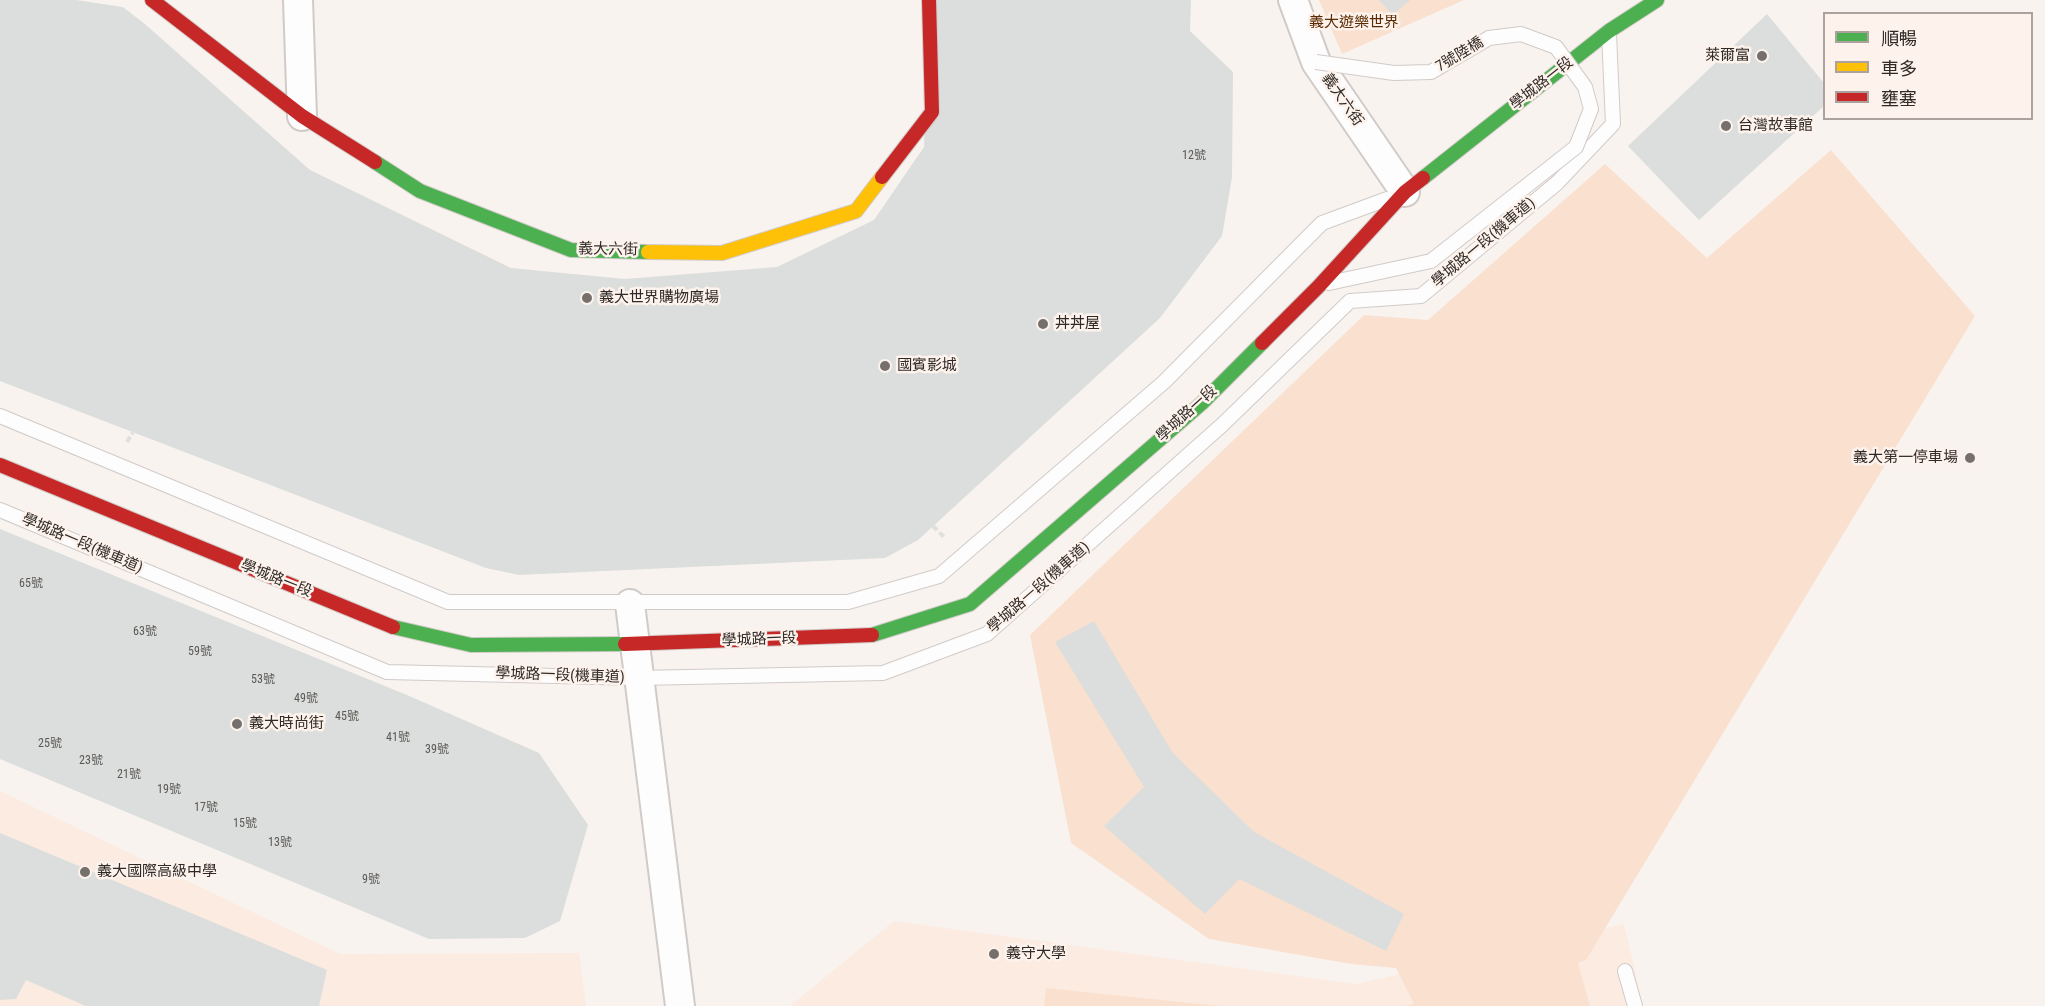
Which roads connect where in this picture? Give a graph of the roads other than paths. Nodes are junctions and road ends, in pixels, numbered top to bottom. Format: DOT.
graph roads {
  1 [pos="152,0"];
  2 [pos="298,0"];
  3 [pos="929,0"];
  4 [pos="1293,0"];
  5 [pos="1657,0"];
  6 [pos="1609,32"];
  7 [pos="1316,62"];
  8 [pos="302,116"];
  9 [pos="1405,192"];
  10 [pos="1318,286"];
  11 [pos="0,416"];
  12 [pos="0,465"];
  13 [pos="0,510"];
  14 [pos="630,603"];
  15 [pos="634,644"];
  16 [pos="639,678"];
  17 [pos="1625,971"];
  18 [pos="680,1006"];
  19 [pos="1635,1006"];
  1 -- 8 [label="main road, 義大六街"];
  2 -- 8 [label="street"];
  3 -- 8 [label="main road, 義大六街"];
  4 -- 7 [label="street, 義大六街"];
  5 -- 6 [label="main road, 學城路一段"];
  6 -- 9 [label="main road, 學城路一段"];
  6 -- 16 [label="lane, 學城路一段(機車道)"];
  7 -- 9 [label="street, 義大六街"];
  7 -- 10 [label="lane, 7號陸橋, bridge"];
  9 -- 10 [label="main road, 學城路一段"];
  9 -- 14 [label="lane"];
  10 -- 15 [label="main road, 學城路一段"];
  11 -- 14 [label="lane"];
  12 -- 15 [label="main road, 學城路一段"];
  13 -- 16 [label="lane, 學城路一段(機車道)"];
  14 -- 15 [label="street"];
  15 -- 16 [label="street"];
  16 -- 18 [label="street"];
  17 -- 19 [label="lane"];
}
